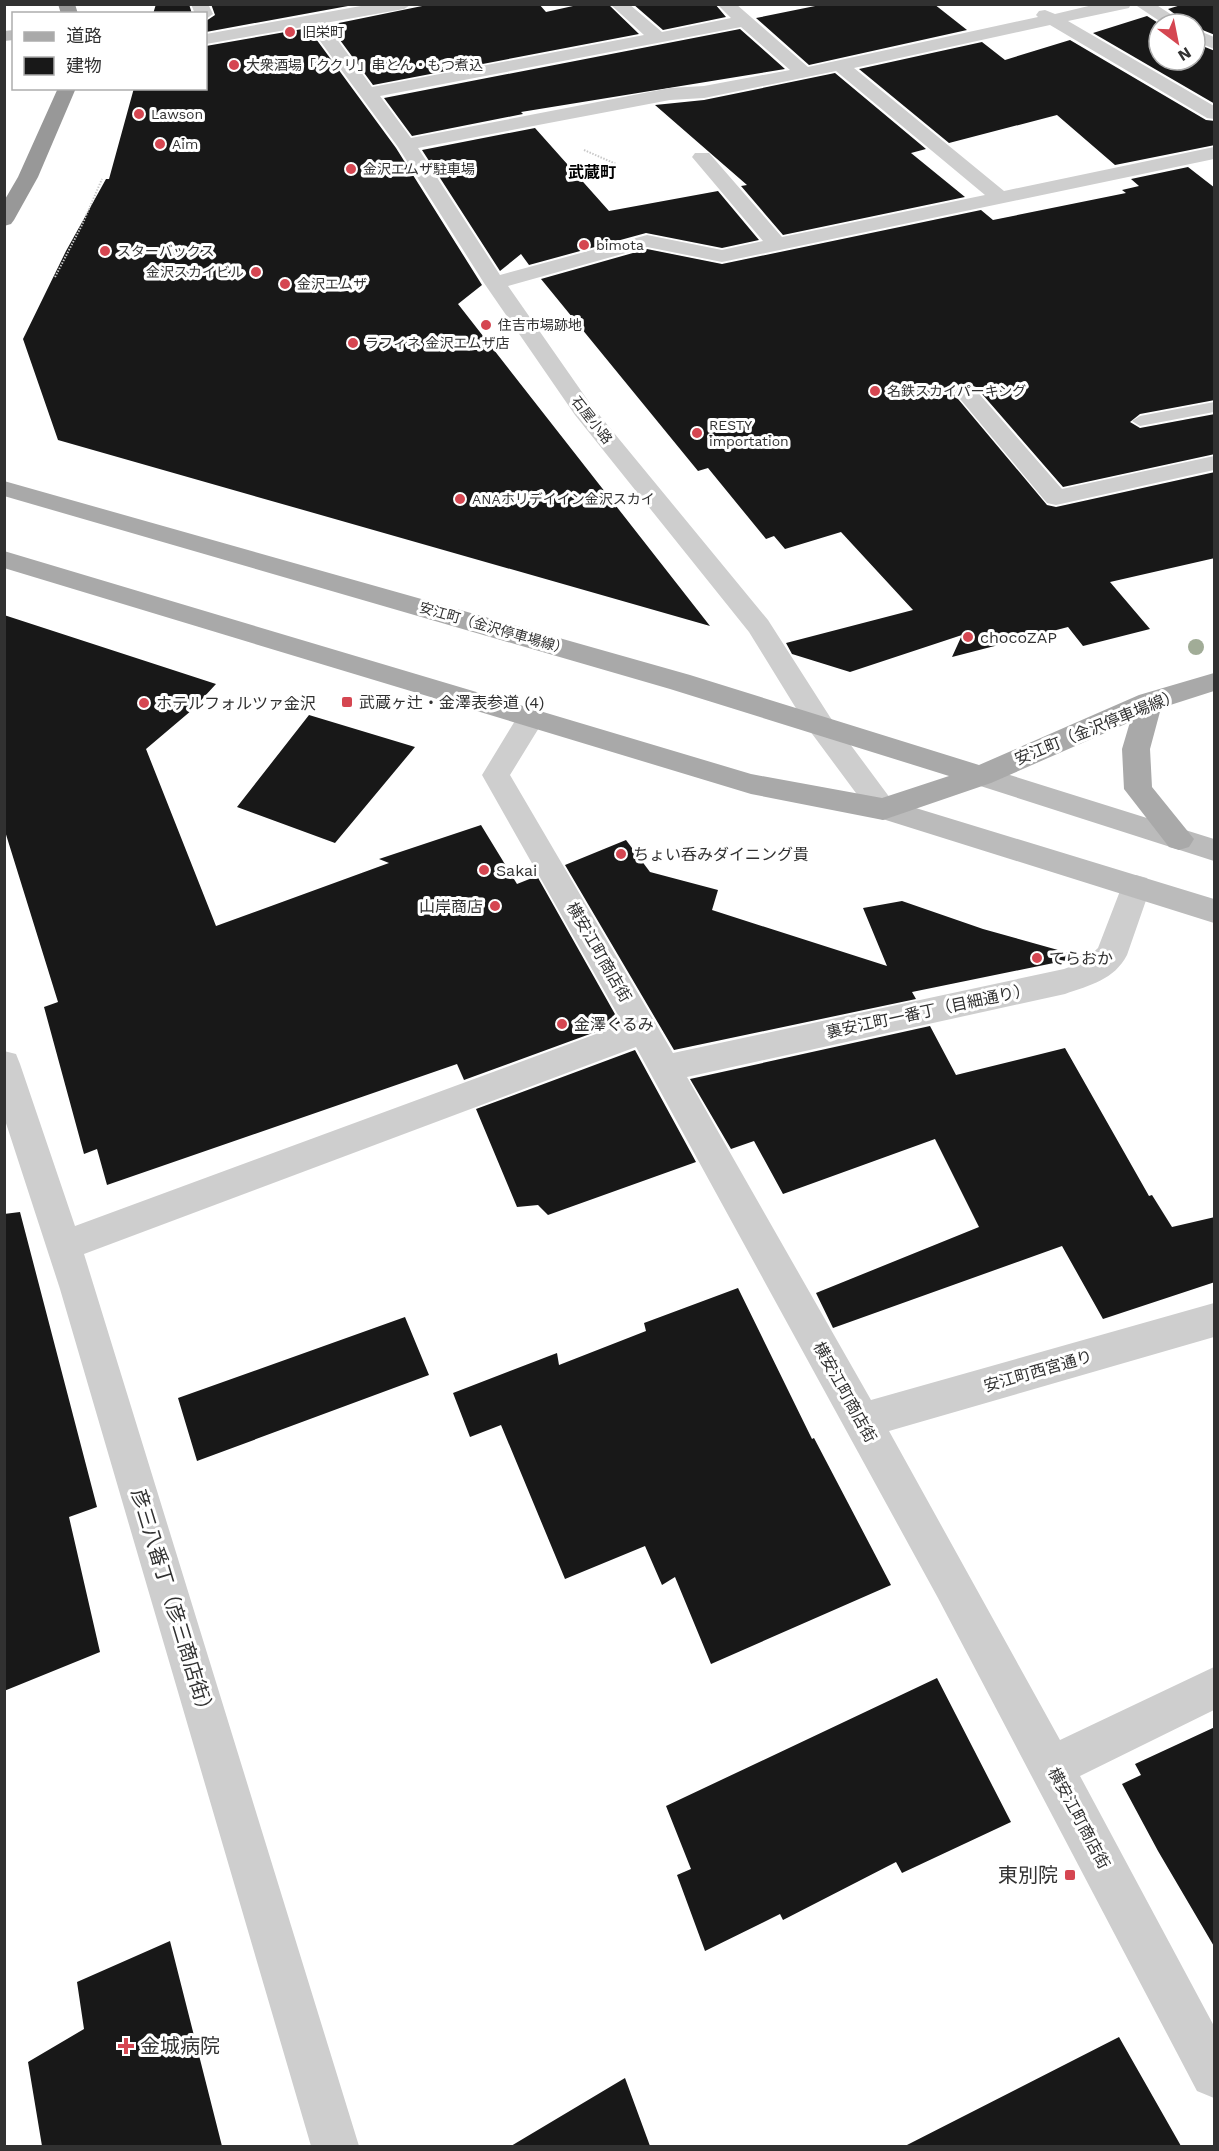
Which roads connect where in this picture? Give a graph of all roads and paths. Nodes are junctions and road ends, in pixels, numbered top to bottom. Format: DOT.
graph roads {
  1 [pos="404,4"];
  2 [pos="618,4"];
  3 [pos="725,4"];
  4 [pos="1027,4"];
  5 [pos="1123,4"];
  6 [pos="1142,4"];
  7 [pos="1156,12"];
  8 [pos="1054,20"];
  9 [pos="207,21"];
  10 [pos="745,21"];
  11 [pos="315,22"];
  12 [pos="656,36"];
  13 [pos="212,38"];
  14 [pos="842,66"];
  15 [pos="804,73"];
  16 [pos="66,90"];
  17 [pos="369,93"];
  18 [pos="1215,114"];
  19 [pos="406,145"];
  20 [pos="1215,153"];
  21 [pos="702,157"];
  22 [pos="102,179"];
  23 [pos="999,197"];
  24 [pos="4,220"];
  25 [pos="776,243"];
  26 [pos="55,277"];
  27 [pos="495,283"];
  28 [pos="966,393"];
  29 [pos="1215,407"];
  30 [pos="1140,421"];
  31 [pos="1215,464"];
  32 [pos="4,488"];
  33 [pos="4,559"];
  34 [pos="1215,682"];
  35 [pos="1149,702"];
  36 [pos="531,718"];
  37 [pos="820,724"];
  38 [pos="981,776"];
  39 [pos="883,809"];
  40 [pos="1179,839"];
  41 [pos="1215,850"];
  42 [pos="1136,886"];
  43 [pos="1215,911"];
  44 [pos="644,1030"];
  45 [pos="4,1064"];
  46 [pos="666,1068"];
  47 [pos="64,1246"];
  48 [pos="1215,1320"];
  49 [pos="861,1421"];
  50 [pos="1215,1688"];
  51 [pos="1052,1767"];
  52 [pos="1215,2074"];
  53 [pos="335,2146"];
  1 -- 11 [label="street"];
  2 -- 12 [label="street"];
  3 -- 10 [label="street"];
  4 -- 8 [label="street"];
  5 -- 8 [label="street"];
  6 -- 7 [label="street"];
  8 -- 14 [label="street"];
  8 -- 18 [label="street"];
  9 -- 13 [label="street"];
  10 -- 12 [label="street"];
  10 -- 15 [label="street"];
  11 -- 13 [label="street"];
  11 -- 17 [label="street, 石屋小路"];
  12 -- 17 [label="street"];
  14 -- 15 [label="street"];
  14 -- 23 [label="street"];
  15 -- 19 [label="street"];
  16 -- 24 [label="highway"];
  17 -- 19 [label="street, 石屋小路"];
  19 -- 27 [label="street, 石屋小路"];
  20 -- 23 [label="street"];
  21 -- 25 [label="street"];
  22 -- 26 [label="path"];
  23 -- 25 [label="street"];
  25 -- 27 [label="street"];
  27 -- 37 [label="street, 石屋小路"];
  28 -- 31 [label="street"];
  29 -- 30 [label="lane"];
  32 -- 37 [label="main road, 安江町（金沢停車場線）"];
  33 -- 36 [label="main road, 安江町（金沢停車場線）"];
  34 -- 35 [label="main road, 安江町（金沢停車場線）"];
  35 -- 38 [label="main road, 安江町（金沢停車場線）"];
  35 -- 40 [label="main road"];
  36 -- 39 [label="main road, 安江町（金沢停車場線）"];
  36 -- 44 [label="street, 横安江町商店街"];
  37 -- 38 [label="main road, 安江町（金沢停車場線）"];
  37 -- 39 [label="street, 石屋小路"];
  38 -- 39 [label="main road, 安江町（金沢停車場線）"];
  38 -- 40 [label="street"];
  39 -- 42 [label="street"];
  40 -- 41 [label="street"];
  42 -- 43 [label="street"];
  42 -- 46 [label="street, 裏安江町一番丁（目細通り）"];
  44 -- 46 [label="street, 横安江町商店街"];
  44 -- 47 [label="street"];
  45 -- 47 [label="street, 彦三八番丁（彦三商店街）"];
  46 -- 49 [label="street, 横安江町商店街"];
  47 -- 53 [label="street, 彦三八番丁（彦三商店街）"];
  48 -- 49 [label="street, 安江町西宮通り"];
  49 -- 51 [label="street, 横安江町商店街"];
  50 -- 51 [label="street"];
  51 -- 52 [label="street, 横安江町商店街"];
}
